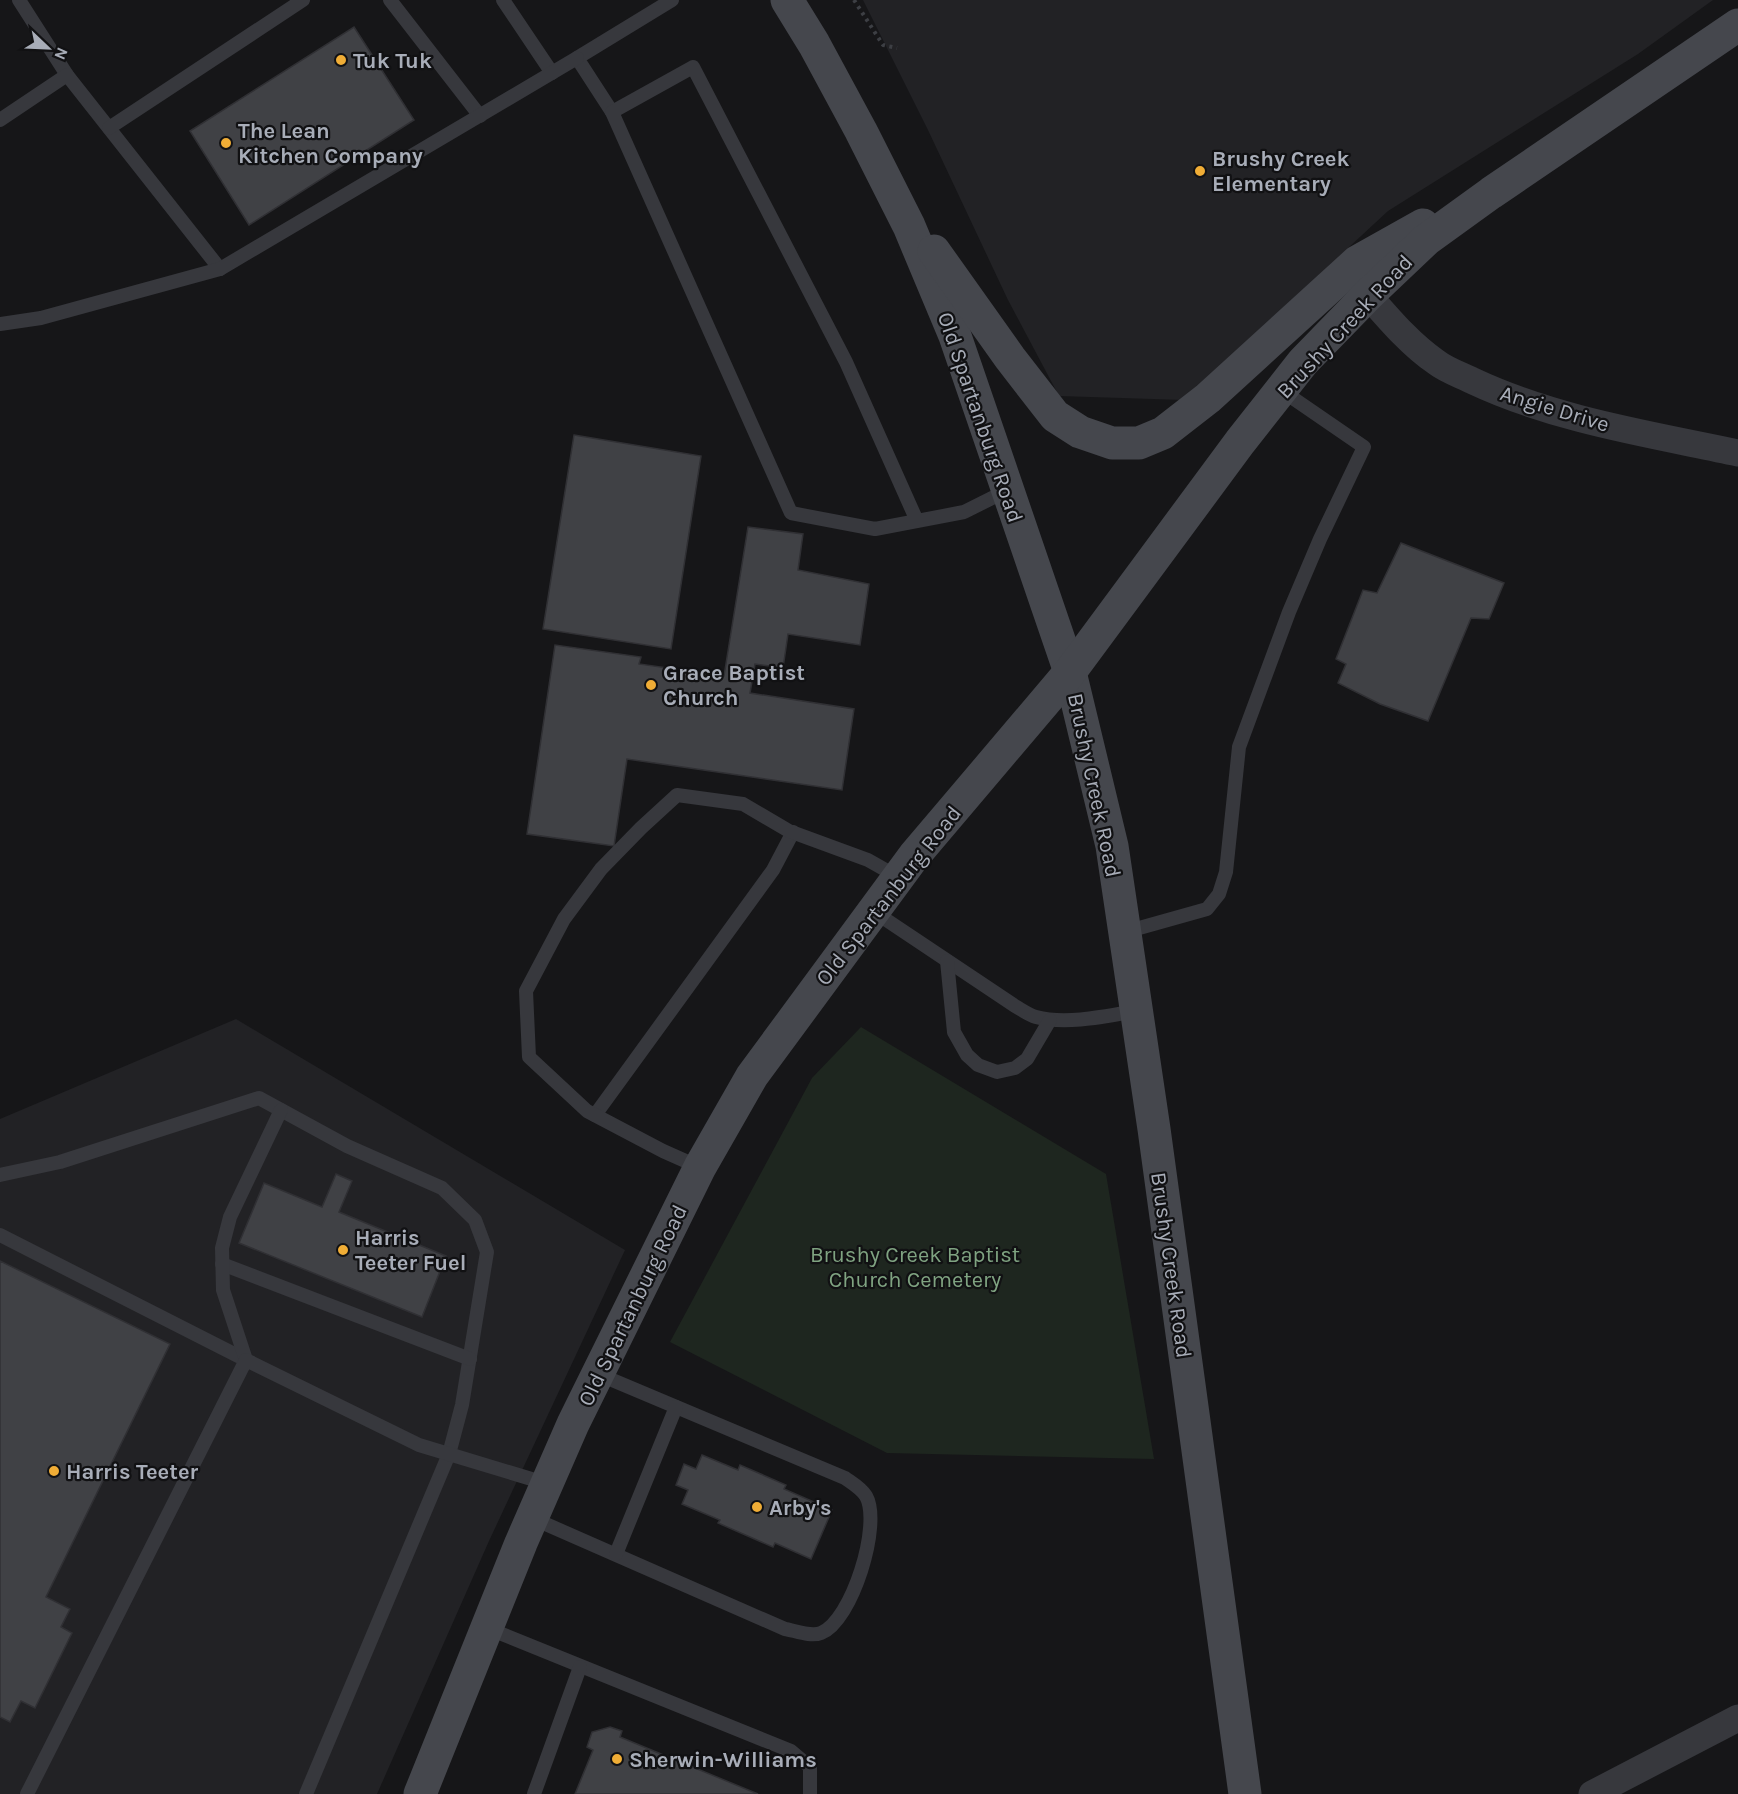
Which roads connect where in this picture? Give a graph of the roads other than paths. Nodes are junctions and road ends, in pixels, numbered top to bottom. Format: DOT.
graph roads {
  1 [pos="19,0"];
  2 [pos="303,0"];
  3 [pos="390,0"];
  4 [pos="672,0"];
  5 [pos="788,0"];
  6 [pos="506,1"];
  7 [pos="1738,25"];
  8 [pos="577,58"];
  9 [pos="552,73"];
  10 [pos="68,75"];
  11 [pos="612,112"];
  12 [pos="480,116"];
  13 [pos="0,120"];
  14 [pos="109,128"];
  15 [pos="1550,152"];
  16 [pos="889,186"];
  17 [pos="220,269"];
  18 [pos="1368,295"];
  19 [pos="0,324"];
  20 [pos="1281,390"];
  21 [pos="1738,453"];
  22 [pos="1008,490"];
  23 [pos="917,521"];
  24 [pos="1070,672"];
  25 [pos="793,832"];
  26 [pos="898,877"];
  27 [pos="873,911"];
  28 [pos="1125,932"];
  29 [pos="946,961"];
  30 [pos="1136,1011"];
  31 [pos="1050,1020"];
  32 [pos="281,1110"];
  33 [pos="595,1115"];
  34 [pos="700,1167"];
  35 [pos="0,1175"];
  36 [pos="0,1235"];
  37 [pos="222,1264"];
  38 [pos="470,1359"];
  39 [pos="246,1360"];
  40 [pos="598,1374"];
  41 [pos="676,1407"];
  42 [pos="449,1454"];
  43 [pos="548,1484"];
  44 [pos="532,1518"];
  45 [pos="616,1554"];
  46 [pos="487,1628"];
  47 [pos="580,1667"];
  48 [pos="1738,1718"];
  49 [pos="27,1794"];
  50 [pos="306,1794"];
  51 [pos="420,1794"];
  52 [pos="534,1794"];
  53 [pos="810,1794"];
  54 [pos="1245,1794"];
  55 [pos="1592,1794"];
  1 -- 10 [label="lane"];
  2 -- 14 [label="lane"];
  3 -- 12 [label="lane"];
  4 -- 8 [label="lane"];
  5 -- 16 [label="main road, Old Spartanburg Road"];
  6 -- 9 [label="lane"];
  7 -- 15 [label="main road, Brushy Creek Road"];
  8 -- 9 [label="lane"];
  8 -- 11 [label="lane"];
  9 -- 12 [label="lane"];
  10 -- 13 [label="lane"];
  10 -- 14 [label="lane"];
  11 -- 23 [label="lane"];
  11 -- 23 [label="lane"];
  12 -- 17 [label="lane"];
  14 -- 17 [label="lane"];
  15 -- 16 [label="main road"];
  15 -- 18 [label="main road, Brushy Creek Road"];
  16 -- 22 [label="main road, Old Spartanburg Road"];
  17 -- 19 [label="lane"];
  18 -- 20 [label="main road, Brushy Creek Road"];
  18 -- 21 [label="street, Angie Drive"];
  20 -- 24 [label="main road, Brushy Creek Road"];
  20 -- 28 [label="lane"];
  22 -- 23 [label="lane"];
  22 -- 24 [label="main road, Old Spartanburg Road"];
  24 -- 26 [label="main road, Old Spartanburg Road"];
  24 -- 28 [label="main road, Brushy Creek Road"];
  25 -- 26 [label="lane"];
  25 -- 33 [label="lane"];
  25 -- 33 [label="lane"];
  26 -- 27 [label="main road, Old Spartanburg Road"];
  27 -- 29 [label="lane"];
  27 -- 34 [label="main road, Old Spartanburg Road"];
  28 -- 30 [label="main road, Brushy Creek Road"];
  29 -- 31 [label="lane"];
  29 -- 31 [label="lane"];
  30 -- 31 [label="lane"];
  30 -- 54 [label="main road, Brushy Creek Road"];
  32 -- 35 [label="lane"];
  32 -- 37 [label="lane"];
  32 -- 38 [label="lane"];
  33 -- 34 [label="lane"];
  34 -- 40 [label="main road, Old Spartanburg Road"];
  36 -- 39 [label="lane"];
  37 -- 38 [label="lane"];
  37 -- 39 [label="lane"];
  38 -- 42 [label="lane"];
  39 -- 42 [label="lane"];
  39 -- 49 [label="lane"];
  40 -- 41 [label="lane"];
  40 -- 43 [label="main road, Old Spartanburg Road"];
  41 -- 45 [label="lane"];
  41 -- 45 [label="lane"];
  42 -- 43 [label="lane"];
  42 -- 50 [label="lane"];
  43 -- 44 [label="main road, Old Spartanburg Road"];
  44 -- 45 [label="lane"];
  44 -- 46 [label="main road, Old Spartanburg Road"];
  46 -- 47 [label="lane"];
  46 -- 51 [label="main road, Old Spartanburg Road"];
  47 -- 52 [label="lane"];
  47 -- 53 [label="lane"];
  48 -- 55 [label="street"];
}
